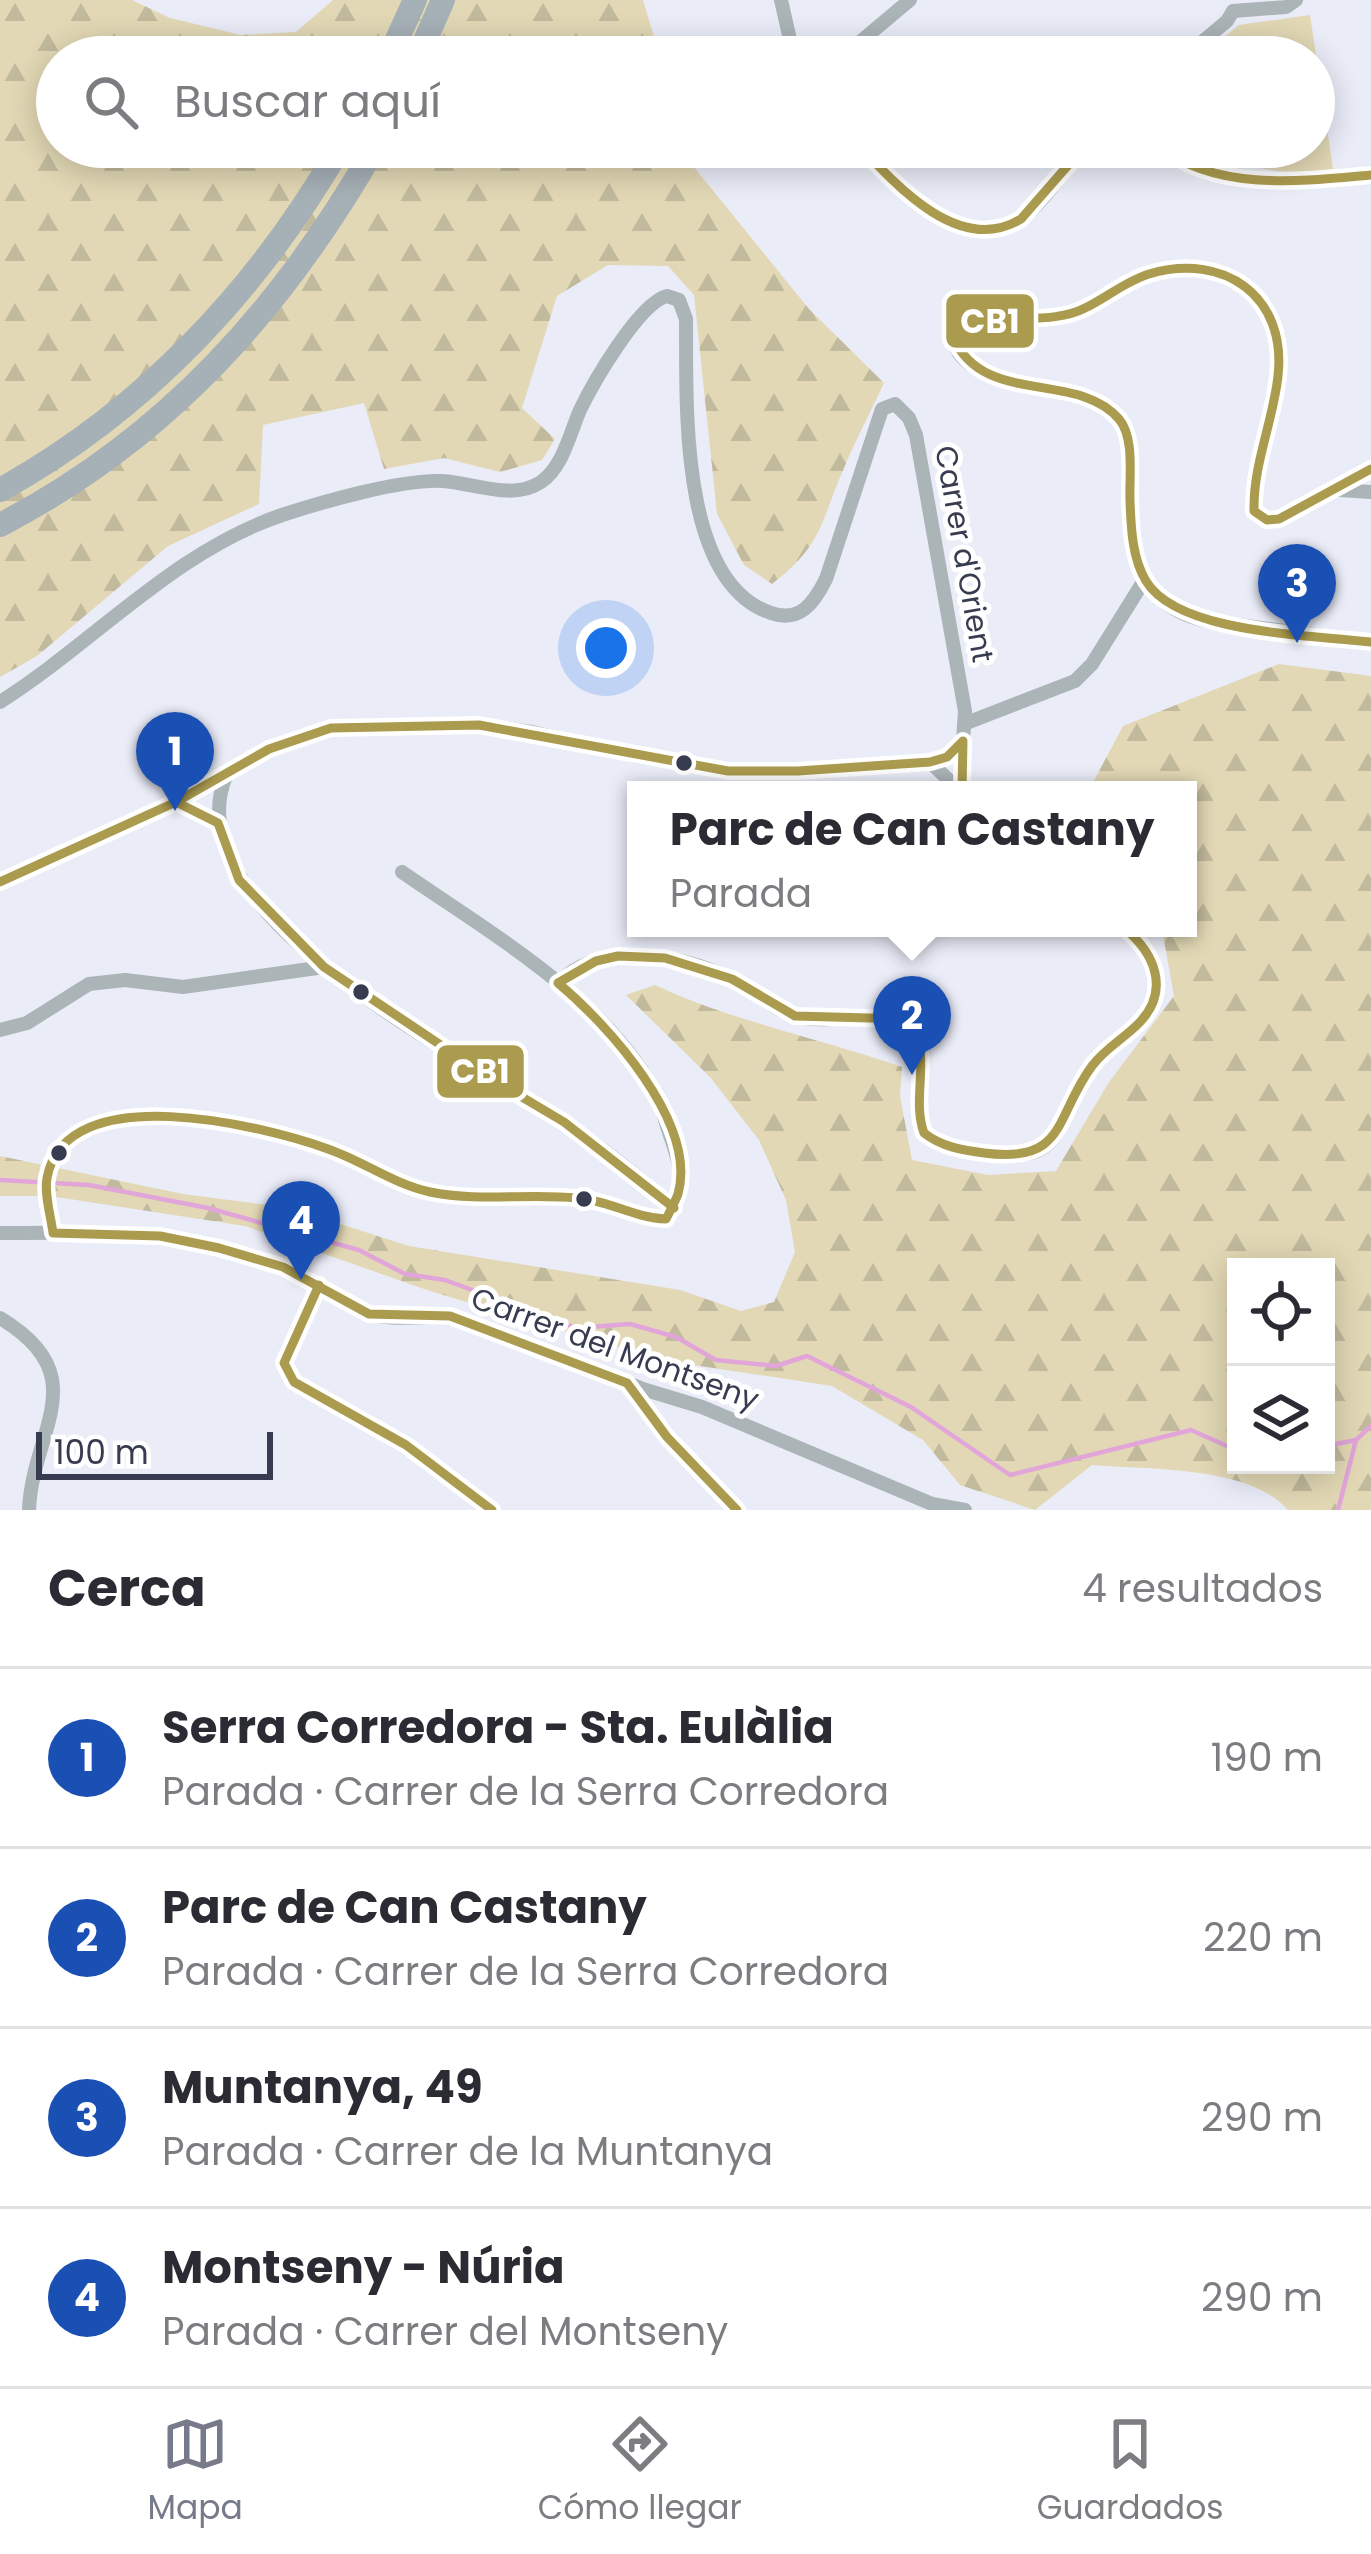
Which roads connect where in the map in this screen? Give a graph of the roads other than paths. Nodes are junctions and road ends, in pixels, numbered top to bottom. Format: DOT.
graph roads {
  1 [pos="415,0"];
  2 [pos="443,0"];
  3 [pos="781,0"];
  4 [pos="910,0"];
  5 [pos="1296,0"];
  6 [pos="1229,6"];
  7 [pos="398,36"];
  8 [pos="427,36"];
  9 [pos="789,36"];
  10 [pos="867,36"];
  11 [pos="1210,36"];
  12 [pos="328,168"];
  13 [pos="362,168"];
  14 [pos="880,168"];
  15 [pos="1066,168"];
  16 [pos="1196,168"];
  17 [pos="1371,175"];
  18 [pos="1371,470"];
  19 [pos="1334,489"];
  20 [pos="0,490"];
  21 [pos="1371,492"];
  22 [pos="0,525"];
  23 [pos="1145,579"];
  24 [pos="1371,642"];
  25 [pos="0,702"];
  26 [pos="964,724"];
  27 [pos="963,741"];
  28 [pos="930,762"];
  29 [pos="226,776"];
  30 [pos="950,781"];
  31 [pos="961,781"];
  32 [pos="176,802"];
  33 [pos="218,823"];
  34 [pos="402,872"];
  35 [pos="0,882"];
  36 [pos="1134,937"];
  37 [pos="324,967"];
  38 [pos="558,983"];
  39 [pos="0,1030"];
  40 [pos="674,1208"];
  41 [pos="0,1233"];
  42 [pos="53,1233"];
  43 [pos="319,1285"];
  44 [pos="0,1318"];
  45 [pos="627,1383"];
  46 [pos="926,1505"];
  47 [pos="29,1510"];
  48 [pos="493,1510"];
  49 [pos="737,1510"];
  50 [pos="965,1510"];
  1 -- 7 [label="highway"];
  2 -- 8 [label="highway"];
  3 -- 9 [label="street"];
  4 -- 10 [label="street"];
  5 -- 6 [label="street"];
  6 -- 11 [label="street"];
  12 -- 20 [label="highway"];
  13 -- 22 [label="highway"];
  14 -- 15 [label="street"];
  16 -- 17 [label="street"];
  18 -- 19 [label="street"];
  19 -- 21 [label="street"];
  19 -- 23 [label="street"];
  23 -- 24 [label="street"];
  23 -- 26 [label="street"];
  25 -- 26 [label="street, Carrer d'Orient"];
  26 -- 27 [label="street, Carrer d'Orient"];
  27 -- 28 [label="street"];
  27 -- 31 [label="street, Carrer d'Orient"];
  28 -- 29 [label="street"];
  28 -- 30 [label="street"];
  29 -- 32 [label="street"];
  29 -- 33 [label="street"];
  32 -- 33 [label="street"];
  32 -- 35 [label="street"];
  33 -- 37 [label="street"];
  34 -- 38 [label="street"];
  36 -- 38 [label="street"];
  37 -- 39 [label="street"];
  37 -- 40 [label="street"];
  38 -- 40 [label="street"];
  40 -- 42 [label="street"];
  41 -- 42 [label="street, Carrer del Montseny"];
  42 -- 43 [label="street, Carrer del Montseny"];
  43 -- 45 [label="street, Carrer del Montseny"];
  43 -- 48 [label="street"];
  44 -- 47 [label="street"];
  45 -- 46 [label="street, Carrer del Montseny"];
  45 -- 49 [label="street"];
  46 -- 50 [label="street, Carrer del Montseny"];
}
